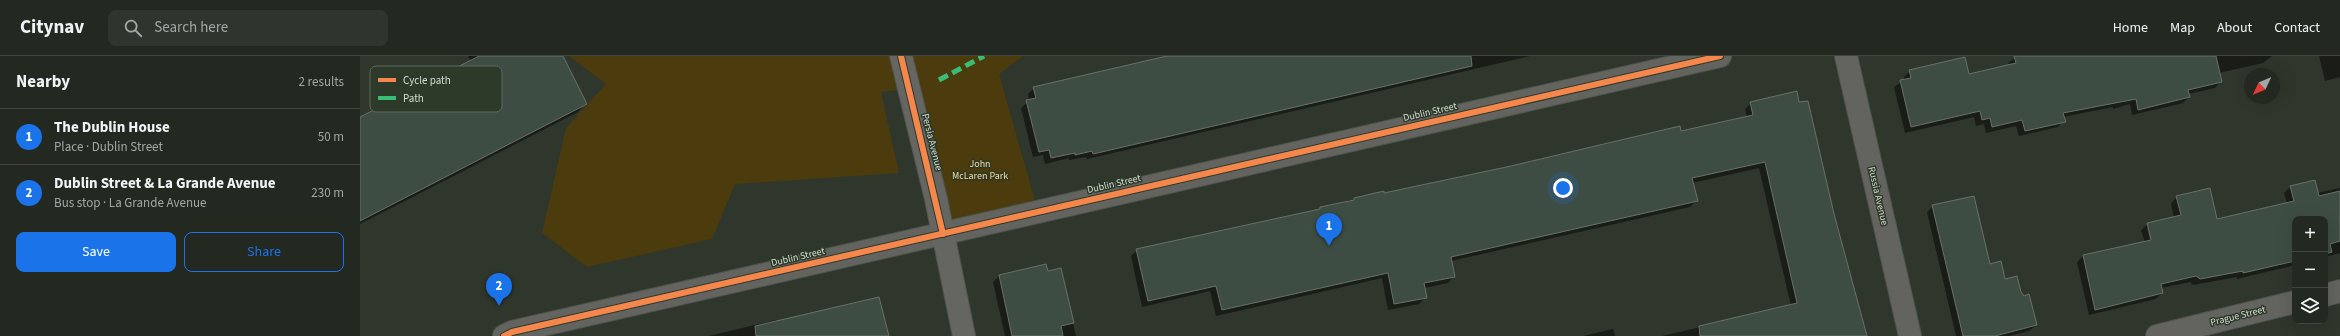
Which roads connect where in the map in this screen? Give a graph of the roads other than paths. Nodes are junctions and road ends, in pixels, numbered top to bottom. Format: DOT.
graph roads {
  1 [pos="901,56"];
  2 [pos="1720,56"];
  3 [pos="1846,56"];
  4 [pos="943,234"];
  5 [pos="2340,291"];
  6 [pos="2328,294"];
  7 [pos="2292,303"];
  8 [pos="508,334"];
  9 [pos="964,336"];
  10 [pos="1910,336"];
  11 [pos="2157,336"];
  1 -- 4 [label="street, Persia Avenue"];
  2 -- 4 [label="street, Dublin Street"];
  3 -- 10 [label="street, Russia Avenue"];
  4 -- 8 [label="street, Dublin Street"];
  4 -- 9 [label="street, Persia Avenue"];
  5 -- 6 [label="street"];
  7 -- 11 [label="street, Prague Street"];
}
